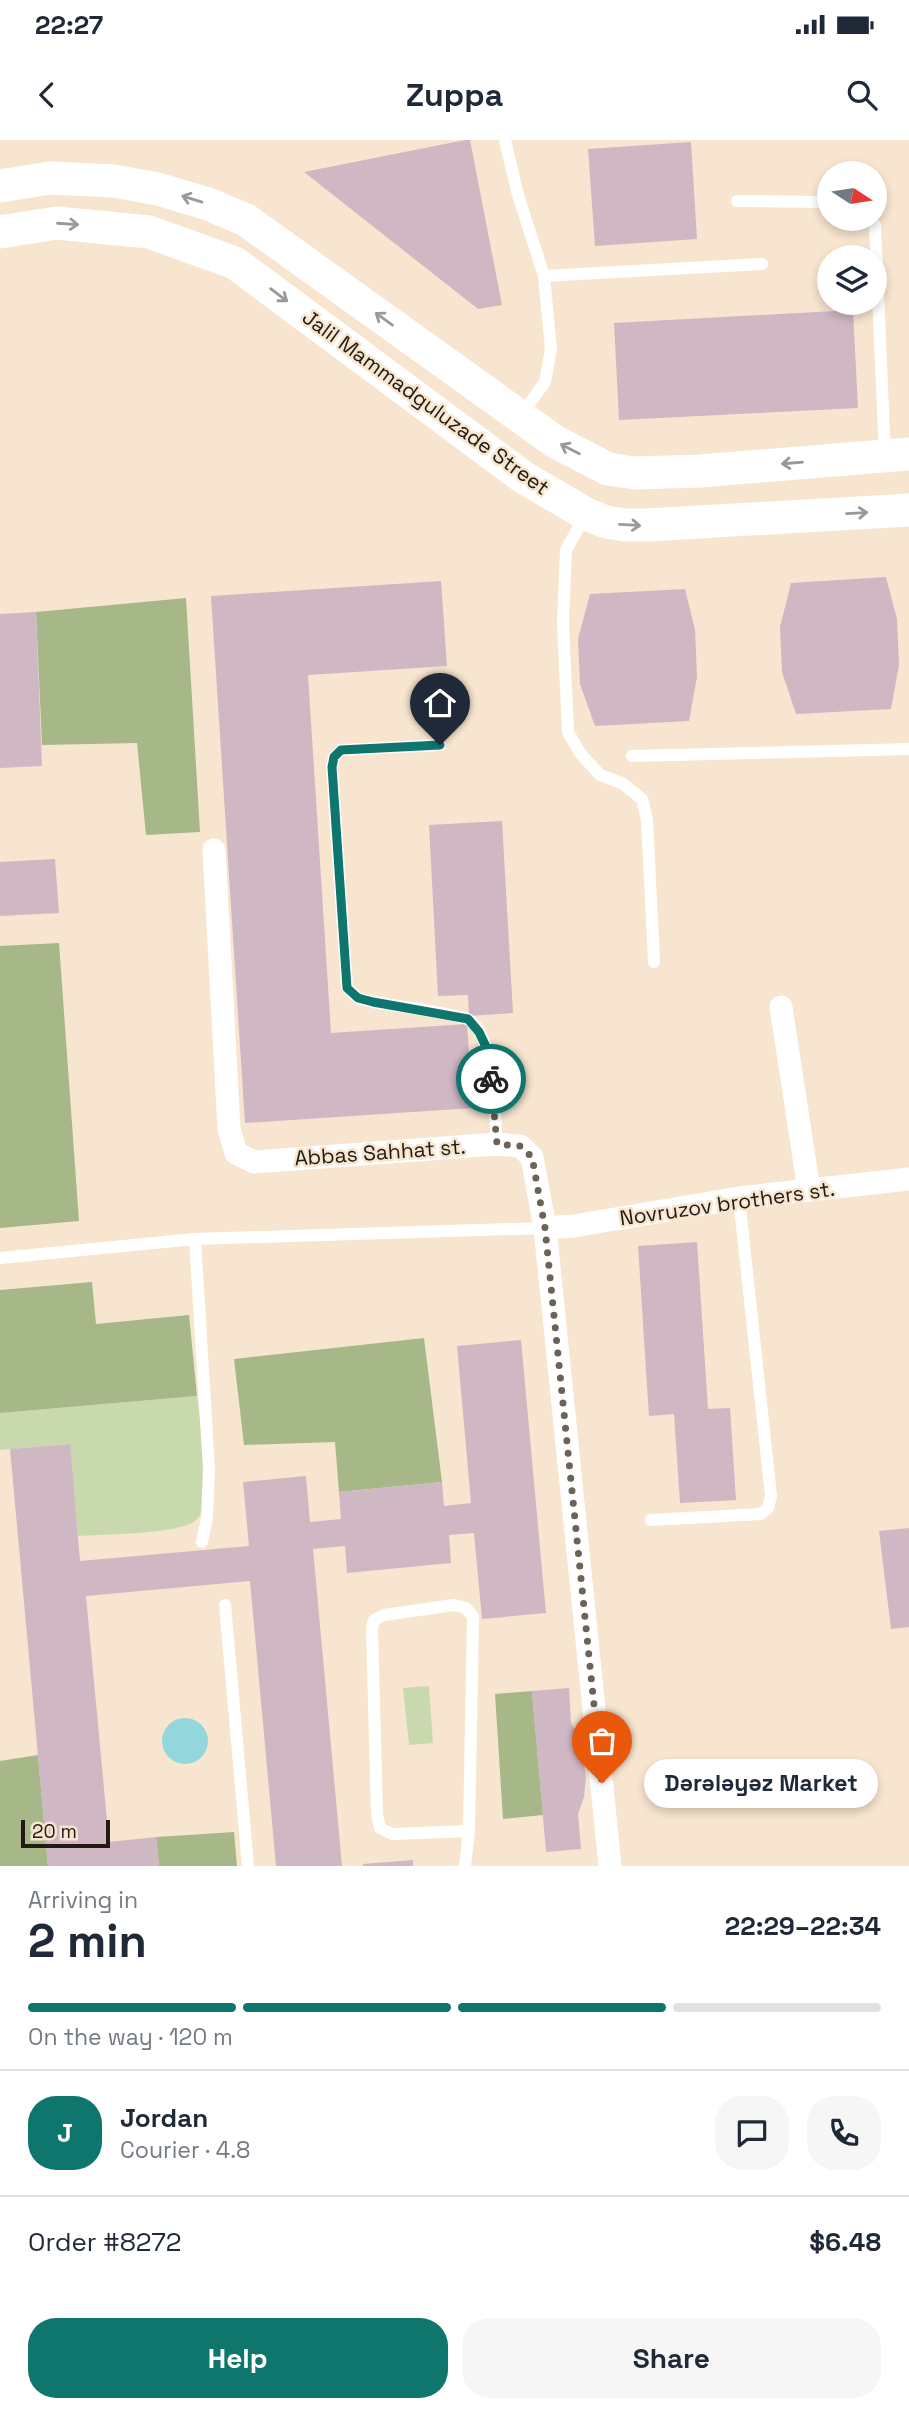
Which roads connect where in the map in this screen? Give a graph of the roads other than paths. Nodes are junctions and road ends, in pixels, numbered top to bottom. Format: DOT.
graph roads {
  1 [pos="505,140"];
  2 [pos="0,187"];
  3 [pos="737,201"];
  4 [pos="817,202"];
  5 [pos="876,231"];
  6 [pos="0,232"];
  7 [pos="762,264"];
  8 [pos="544,276"];
  9 [pos="520,416"];
  10 [pos="897,455"];
  11 [pos="608,469"];
  12 [pos="909,510"];
  13 [pos="586,514"];
  14 [pos="440,745"];
  15 [pos="909,749"];
  16 [pos="632,756"];
  17 [pos="214,850"];
  18 [pos="654,962"];
  19 [pos="781,1007"];
  20 [pos="497,1144"];
  21 [pos="909,1179"];
  22 [pos="809,1190"];
  23 [pos="738,1198"];
  24 [pos="545,1228"];
  25 [pos="195,1239"];
  26 [pos="0,1258"];
  27 [pos="650,1520"];
  28 [pos="202,1542"];
  29 [pos="225,1605"];
  30 [pos="469,1831"];
  31 [pos="248,1866"];
  32 [pos="465,1866"];
  33 [pos="610,1866"];
  1 -- 8 [label="lane"];
  9 -- 2 [label="main road, Jalil Mammadguluzade Street, one-way"];
  3 -- 4 [label="lane"];
  5 -- 10 [label="lane"];
  6 -- 13 [label="main road, Jalil Mammadguluzade Street, one-way"];
  7 -- 8 [label="lane"];
  8 -- 9 [label="lane"];
  11 -- 9 [label="main road, Jalil Mammadguluzade Street, one-way"];
  10 -- 11 [label="main road, Jalil Mammadguluzade Street, one-way"];
  11 -- 13 [label="main road"];
  13 -- 12 [label="main road, Jalil Mammadguluzade Street, one-way"];
  13 -- 18 [label="lane"];
  14 -- 20 [label="lane"];
  15 -- 16 [label="lane"];
  17 -- 20 [label="street, Abbas Sahhat st."];
  19 -- 22 [label="street"];
  20 -- 24 [label="street, Abbas Sahhat st."];
  21 -- 22 [label="street, Novruzov brothers st."];
  22 -- 23 [label="street, Novruzov brothers st."];
  23 -- 24 [label="street, Novruzov brothers st."];
  23 -- 27 [label="lane"];
  24 -- 25 [label="lane"];
  24 -- 33 [label="street, Abbas Sahhat st."];
  25 -- 26 [label="lane"];
  25 -- 28 [label="lane"];
  29 -- 31 [label="lane"];
  30 -- 30 [label="lane"];
  30 -- 32 [label="lane"];
}
